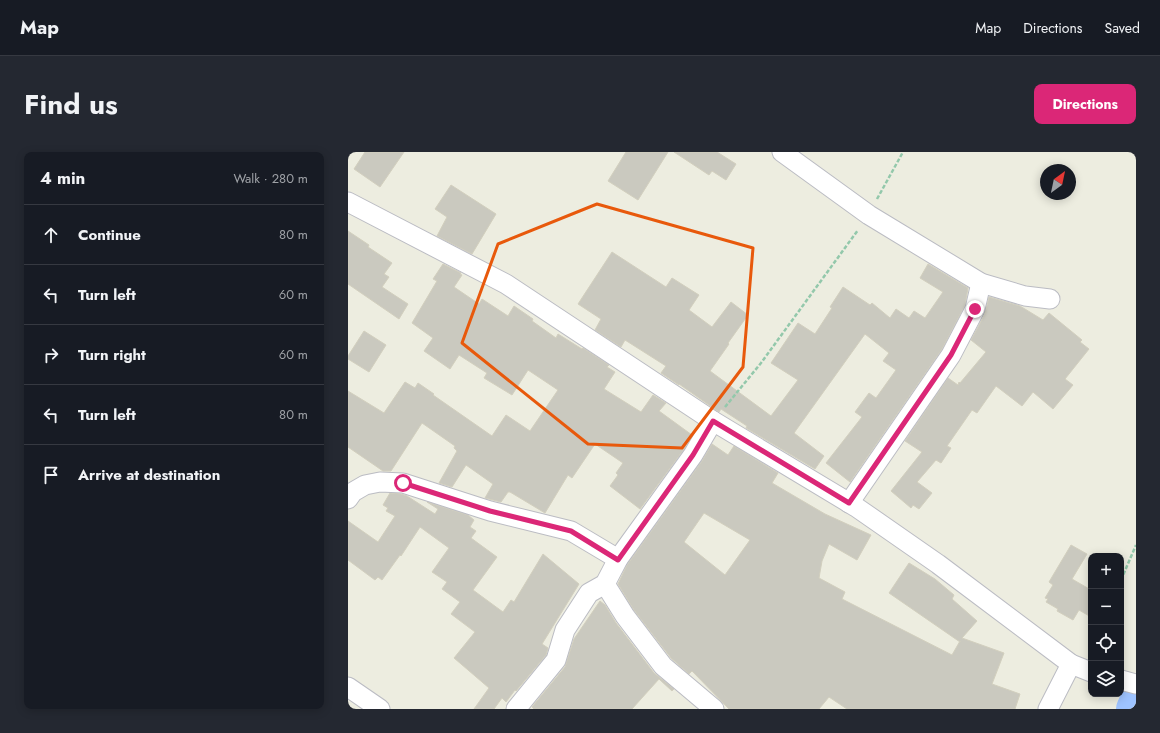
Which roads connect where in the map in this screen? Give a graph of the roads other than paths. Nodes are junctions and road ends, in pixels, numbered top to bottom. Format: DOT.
graph roads {
  1 [pos="782,152"];
  2 [pos="348,202"];
  3 [pos="981,283"];
  4 [pos="1050,299"];
  5 [pos="713,421"];
  6 [pos="348,499"];
  7 [pos="849,503"];
  8 [pos="618,560"];
  9 [pos="605,584"];
  10 [pos="1071,664"];
  11 [pos="1088,671"];
  12 [pos="1124,681"];
  13 [pos="1136,684"];
  14 [pos="348,686"];
  15 [pos="380,709"];
  16 [pos="516,709"];
  17 [pos="714,709"];
  18 [pos="1048,709"];
  1 -- 3 [label="street"];
  2 -- 5 [label="street"];
  3 -- 4 [label="street"];
  3 -- 7 [label="street"];
  5 -- 7 [label="street"];
  5 -- 8 [label="street"];
  6 -- 8 [label="street"];
  7 -- 10 [label="street"];
  8 -- 9 [label="street"];
  9 -- 16 [label="street"];
  9 -- 17 [label="street"];
  10 -- 11 [label="street"];
  10 -- 18 [label="street"];
  12 -- 13 [label="street"];
  14 -- 15 [label="street"];
}
